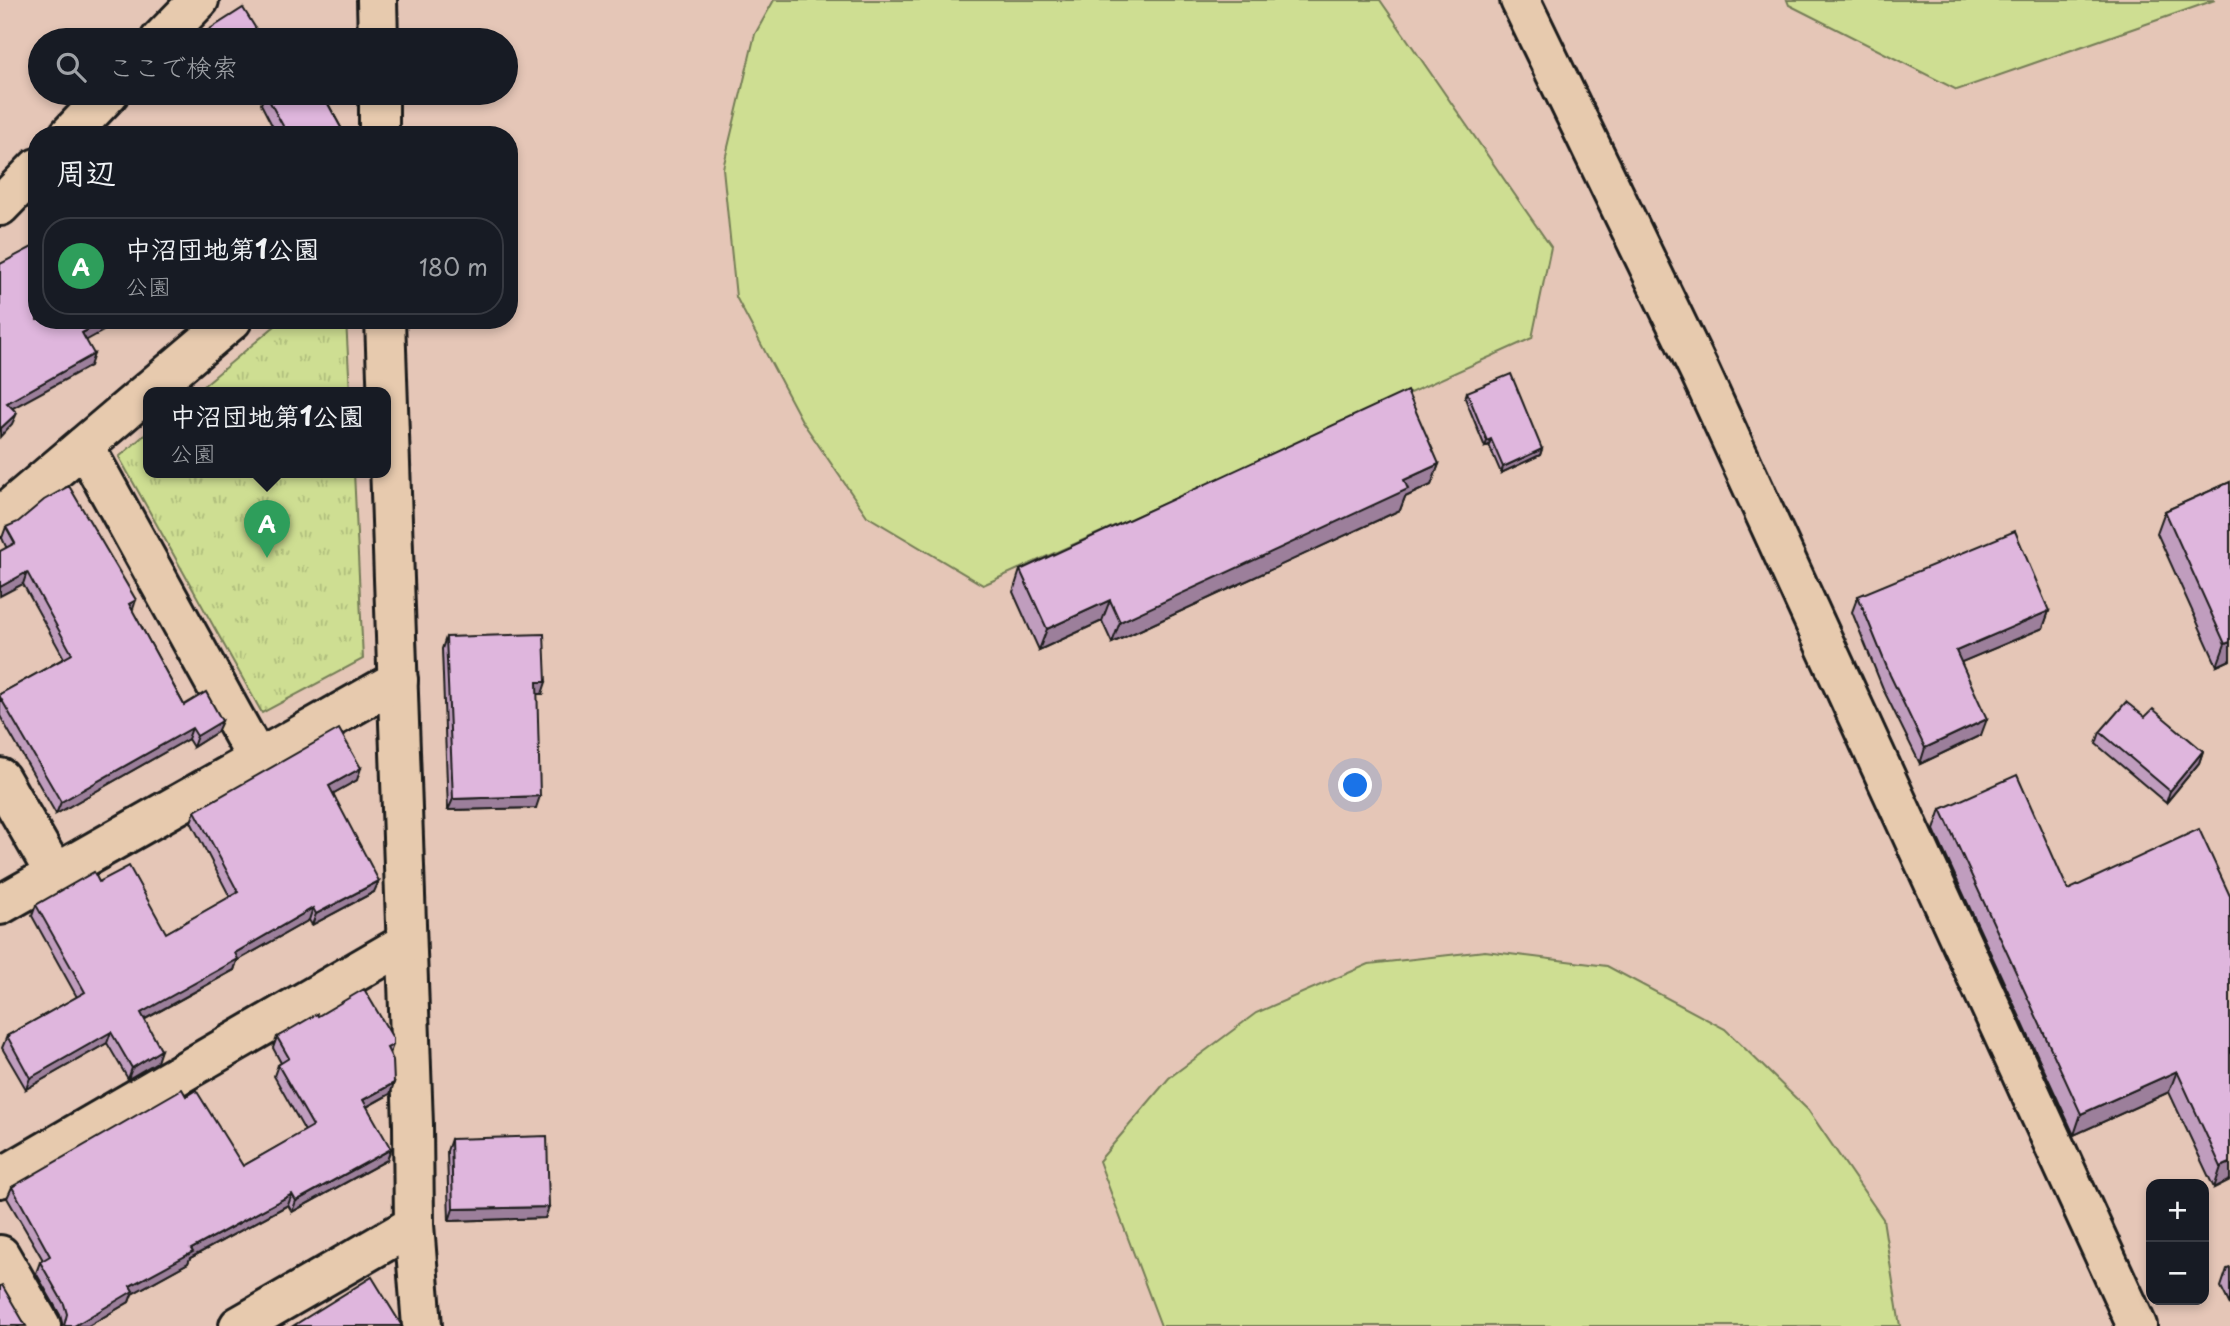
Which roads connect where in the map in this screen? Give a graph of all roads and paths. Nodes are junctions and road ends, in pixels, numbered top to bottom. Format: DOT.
graph roads {
  1 [pos="199,0"];
  2 [pos="377,0"];
  3 [pos="1520,0"];
  4 [pos="172,28"];
  5 [pos="378,28"];
  6 [pos="98,105"];
  7 [pos="379,105"];
  8 [pos="78,126"];
  9 [pos="379,126"];
  10 [pos="28,177"];
  11 [pos="0,206"];
  12 [pos="221,329"];
  13 [pos="385,329"];
  14 [pos="153,387"];
  15 [pos="387,387"];
  16 [pos="143,396"];
  17 [pos="84,446"];
  18 [pos="391,478"];
  19 [pos="0,517"];
  20 [pos="398,680"];
  21 [pos="257,760"];
  22 [pos="0,778"];
  23 [pos="55,874"];
  24 [pos="0,905"];
  25 [pos="406,943"];
  26 [pos="0,1178"];
  27 [pos="414,1225"];
  28 [pos="0,1255"];
  29 [pos="41,1326"];
  30 [pos="239,1326"];
  31 [pos="422,1326"];
  32 [pos="2137,1326"];
  1 -- 4 [label="street"];
  2 -- 5 [label="street"];
  3 -- 32 [label="street"];
  6 -- 8 [label="street"];
  7 -- 9 [label="street"];
  10 -- 11 [label="street"];
  12 -- 14 [label="street"];
  13 -- 15 [label="street"];
  16 -- 17 [label="street"];
  17 -- 19 [label="street"];
  17 -- 21 [label="street"];
  18 -- 20 [label="street"];
  20 -- 21 [label="street"];
  20 -- 25 [label="street"];
  21 -- 23 [label="street"];
  22 -- 23 [label="street"];
  23 -- 24 [label="street"];
  25 -- 26 [label="street"];
  25 -- 27 [label="street"];
  27 -- 30 [label="street"];
  27 -- 31 [label="street"];
  28 -- 29 [label="street"];
}
